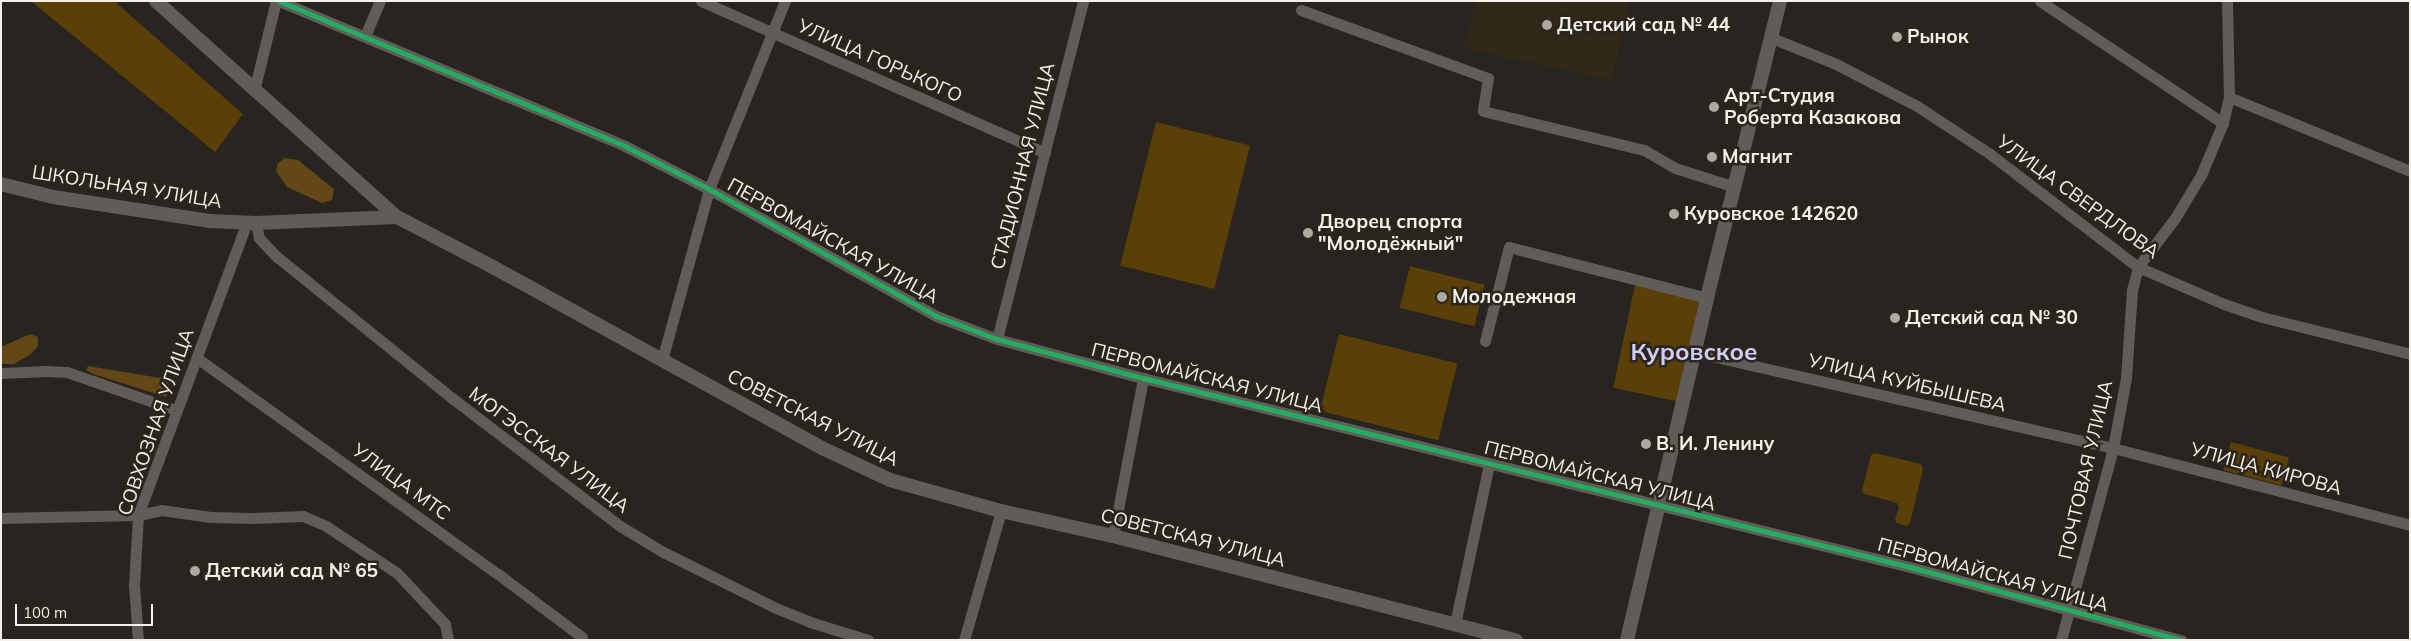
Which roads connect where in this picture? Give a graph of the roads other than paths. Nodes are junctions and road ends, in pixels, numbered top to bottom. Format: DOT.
graph roads {
  1 [pos="156,1"];
  2 [pos="277,1"];
  3 [pos="380,1"];
  4 [pos="701,1"];
  5 [pos="785,1"];
  6 [pos="1083,1"];
  7 [pos="1780,1"];
  8 [pos="2040,1"];
  9 [pos="2227,1"];
  10 [pos="1301,10"];
  11 [pos="772,32"];
  12 [pos="365,36"];
  13 [pos="1772,38"];
  14 [pos="254,91"];
  15 [pos="2229,97"];
  16 [pos="2223,123"];
  17 [pos="1045,153"];
  18 [pos="2410,171"];
  19 [pos="1,184"];
  20 [pos="1734,187"];
  21 [pos="709,189"];
  22 [pos="396,217"];
  23 [pos="252,222"];
  24 [pos="2138,267"];
  25 [pos="1707,298"];
  26 [pos="997,339"];
  27 [pos="1485,341"];
  28 [pos="1694,352"];
  29 [pos="2410,354"];
  30 [pos="196,358"];
  31 [pos="662,360"];
  32 [pos="1,373"];
  33 [pos="1143,378"];
  34 [pos="176,410"];
  35 [pos="2113,448"];
  36 [pos="1489,464"];
  37 [pos="1660,507"];
  38 [pos="1001,511"];
  39 [pos="138,515"];
  40 [pos="1,518"];
  41 [pos="2410,525"];
  42 [pos="1113,536"];
  43 [pos="2070,610"];
  44 [pos="1455,624"];
  45 [pos="584,639"];
  46 [pos="138,640"];
  47 [pos="448,640"];
  48 [pos="868,640"];
  49 [pos="964,640"];
  50 [pos="1516,640"];
  51 [pos="1627,640"];
  52 [pos="2061,640"];
  53 [pos="2182,640"];
  1 -- 14 [label="street, СОВЕТСКАЯ УЛИЦА"];
  2 -- 12 [label="street, ПЕРВОМАЙСКАЯ УЛИЦА"];
  2 -- 14 [label="street, ПЕРВОМАЙСКАЯ УЛИЦА"];
  3 -- 12 [label="street"];
  4 -- 11 [label="street, УЛИЦА ГОРЬКОГО"];
  5 -- 11 [label="street"];
  6 -- 17 [label="street, СТАДИОННАЯ УЛИЦА"];
  7 -- 13 [label="street"];
  8 -- 16 [label="street"];
  9 -- 15 [label="street, ПОЧТОВАЯ УЛИЦА"];
  10 -- 20 [label="street"];
  11 -- 17 [label="street, УЛИЦА ГОРЬКОГО"];
  11 -- 21 [label="street"];
  12 -- 21 [label="street, ПЕРВОМАЙСКАЯ УЛИЦА"];
  13 -- 20 [label="street"];
  13 -- 24 [label="street, УЛИЦА СВЕРДЛОВА"];
  14 -- 22 [label="street, СОВЕТСКАЯ УЛИЦА"];
  15 -- 16 [label="street, ПОЧТОВАЯ УЛИЦА"];
  15 -- 18 [label="street"];
  16 -- 24 [label="street, ПОЧТОВАЯ УЛИЦА"];
  17 -- 26 [label="street, СТАДИОННАЯ УЛИЦА"];
  19 -- 23 [label="street, ШКОЛЬНАЯ УЛИЦА"];
  20 -- 25 [label="street"];
  21 -- 26 [label="street, ПЕРВОМАЙСКАЯ УЛИЦА"];
  21 -- 31 [label="street"];
  22 -- 23 [label="street, ШКОЛЬНАЯ УЛИЦА"];
  22 -- 31 [label="street, СОВЕТСКАЯ УЛИЦА"];
  23 -- 30 [label="street, СОВХОЗНАЯ УЛИЦА"];
  23 -- 48 [label="street, МОГЭССКАЯ УЛИЦА"];
  24 -- 29 [label="street, УЛИЦА СВЕРДЛОВА"];
  24 -- 35 [label="street, ПОЧТОВАЯ УЛИЦА"];
  25 -- 27 [label="street"];
  25 -- 28 [label="street"];
  26 -- 33 [label="street, ПЕРВОМАЙСКАЯ УЛИЦА"];
  28 -- 35 [label="street, УЛИЦА КУЙБЫШЕВА"];
  28 -- 37 [label="street"];
  30 -- 34 [label="street, СОВХОЗНАЯ УЛИЦА"];
  30 -- 45 [label="street, УЛИЦА МТС"];
  31 -- 38 [label="street, СОВЕТСКАЯ УЛИЦА"];
  32 -- 34 [label="street"];
  33 -- 36 [label="street, ПЕРВОМАЙСКАЯ УЛИЦА"];
  33 -- 42 [label="street"];
  34 -- 39 [label="street, СОВХОЗНАЯ УЛИЦА"];
  35 -- 41 [label="street, УЛИЦА КИРОВА"];
  35 -- 43 [label="street, ПОЧТОВАЯ УЛИЦА"];
  36 -- 37 [label="street, ПЕРВОМАЙСКАЯ УЛИЦА"];
  36 -- 44 [label="street"];
  37 -- 43 [label="street, ПЕРВОМАЙСКАЯ УЛИЦА"];
  37 -- 51 [label="street"];
  38 -- 42 [label="street, СОВЕТСКАЯ УЛИЦА"];
  38 -- 49 [label="street"];
  39 -- 40 [label="street"];
  39 -- 46 [label="street, СОВХОЗНАЯ УЛИЦА"];
  39 -- 47 [label="street"];
  42 -- 44 [label="street, СОВЕТСКАЯ УЛИЦА"];
  43 -- 52 [label="street, ПОЧТОВАЯ УЛИЦА"];
  43 -- 53 [label="street, ПЕРВОМАЙСКАЯ УЛИЦА"];
  44 -- 50 [label="street, СОВЕТСКАЯ УЛИЦА"];
}
